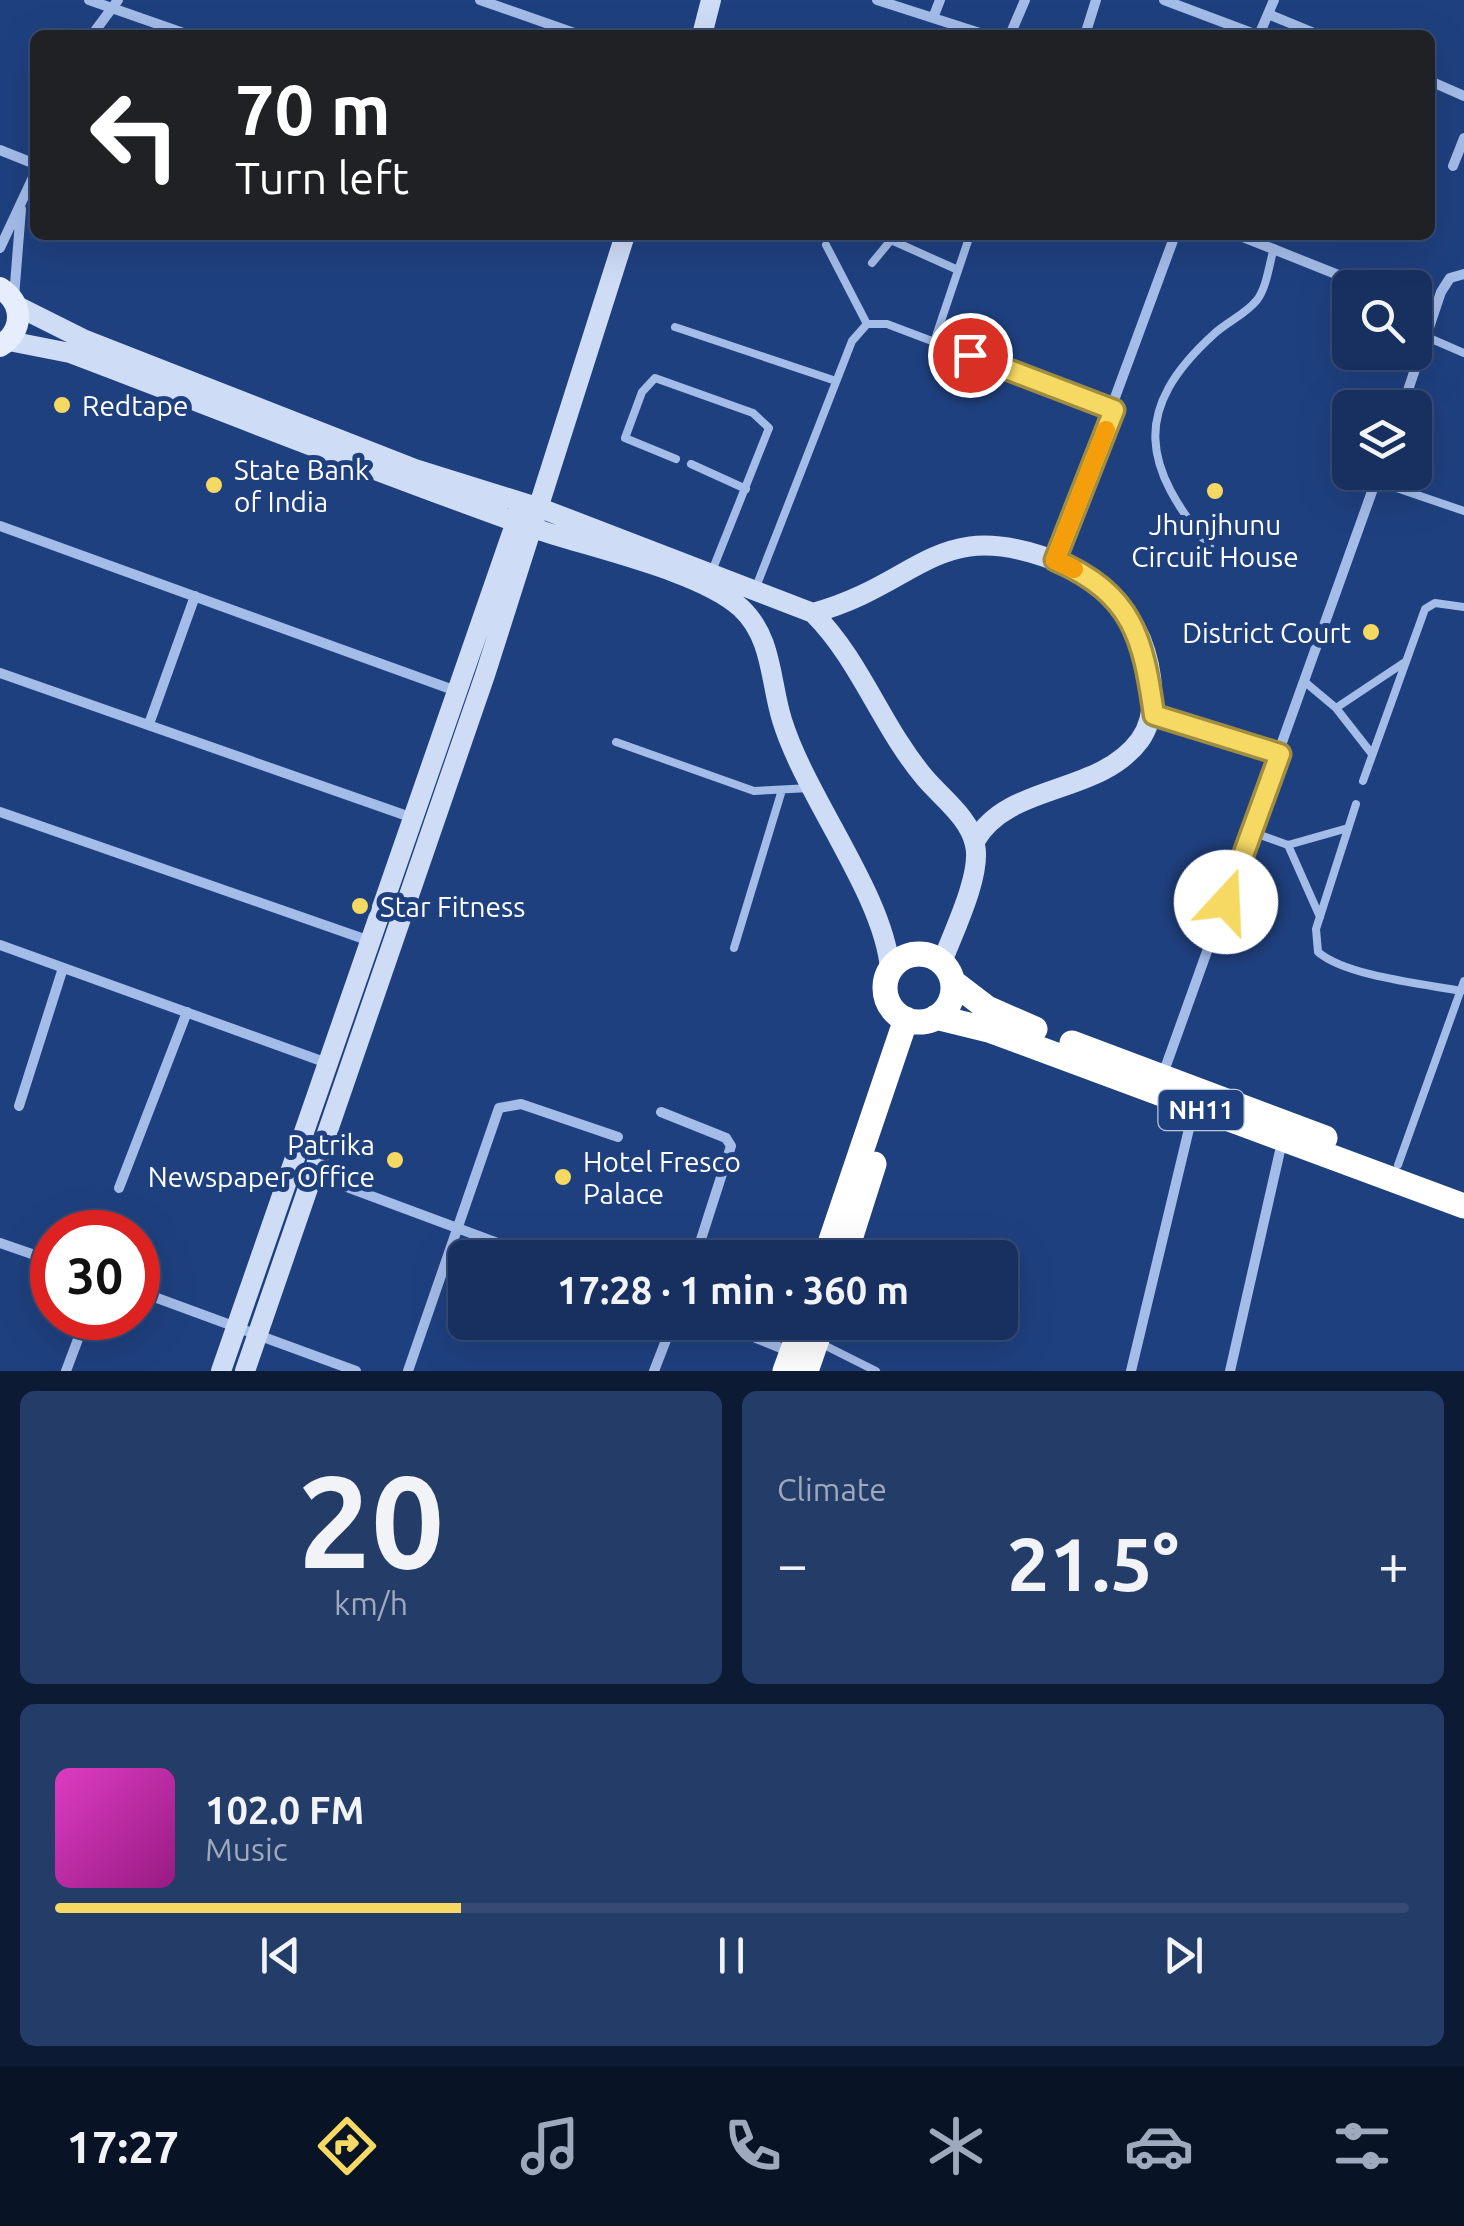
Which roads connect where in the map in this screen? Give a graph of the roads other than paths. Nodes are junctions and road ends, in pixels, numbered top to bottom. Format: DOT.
graph roads {
  1 [pos="89,0"];
  2 [pos="480,0"];
  3 [pos="711,0"];
  4 [pos="877,0"];
  5 [pos="940,0"];
  6 [pos="1026,0"];
  7 [pos="1096,0"];
  8 [pos="1164,0"];
  9 [pos="1274,0"];
  10 [pos="115,4"];
  11 [pos="1268,14"];
  12 [pos="933,18"];
  13 [pos="96,30"];
  14 [pos="178,30"];
  15 [pos="566,30"];
  16 [pos="703,30"];
  17 [pos="970,30"];
  18 [pos="1012,30"];
  19 [pos="1087,30"];
  20 [pos="1245,30"];
  21 [pos="1260,30"];
  22 [pos="1307,30"];
  23 [pos="1435,82"];
  24 [pos="1464,96"];
  25 [pos="1464,138"];
  26 [pos="0,150"];
  27 [pos="30,162"];
  28 [pos="1453,166"];
  29 [pos="30,187"];
  30 [pos="22,209"];
  31 [pos="623,240"];
  32 [pos="968,240"];
  33 [pos="1173,240"];
  34 [pos="1252,240"];
  35 [pos="826,245"];
  36 [pos="0,248"];
  37 [pos="1274,248"];
  38 [pos="872,263"];
  39 [pos="958,270"];
  40 [pos="1332,272"];
  41 [pos="1464,274"];
  42 [pos="10,298"];
  43 [pos="1433,312"];
  44 [pos="1432,316"];
  45 [pos="867,324"];
  46 [pos="675,327"];
  47 [pos="1432,340"];
  48 [pos="934,342"];
  49 [pos="4,344"];
  50 [pos="1464,353"];
  51 [pos="836,380"];
  52 [pos="1114,410"];
  53 [pos="676,459"];
  54 [pos="691,464"];
  55 [pos="746,488"];
  56 [pos="1373,490"];
  57 [pos="1411,490"];
  58 [pos="1464,511"];
  59 [pos="528,515"];
  60 [pos="0,526"];
  61 [pos="1210,547"];
  62 [pos="1055,560"];
  63 [pos="712,572"];
  64 [pos="755,589"];
  65 [pos="195,596"];
  66 [pos="1464,607"];
  67 [pos="813,613"];
  68 [pos="1405,662"];
  69 [pos="0,672"];
  70 [pos="1306,682"];
  71 [pos="460,692"];
  72 [pos="1336,708"];
  73 [pos="1154,715"];
  74 [pos="149,724"];
  75 [pos="616,742"];
  76 [pos="1280,754"];
  77 [pos="1372,754"];
  78 [pos="1363,781"];
  79 [pos="810,788"];
  80 [pos="782,790"];
  81 [pos="1356,804"];
  82 [pos="0,812"];
  83 [pos="414,818"];
  84 [pos="1348,828"];
  85 [pos="1252,832"];
  86 [pos="975,842"];
  87 [pos="1288,846"];
  88 [pos="1320,917"];
  89 [pos="370,941"];
  90 [pos="0,945"];
  91 [pos="734,948"];
  92 [pos="63,968"];
  93 [pos="890,969"];
  94 [pos="948,972"];
  95 [pos="1464,981"];
  96 [pos="1461,992"];
  97 [pos="187,1012"];
  98 [pos="921,1020"];
  99 [pos="328,1064"];
  100 [pos="1162,1075"];
  101 [pos="20,1106"];
  102 [pos="1194,1107"];
  103 [pos="662,1112"];
  104 [pos="618,1137"];
  105 [pos="1282,1141"];
  106 [pos="1398,1165"];
  107 [pos="303,1170"];
  108 [pos="119,1188"];
  109 [pos="1464,1188"];
  110 [pos="1464,1206"];
  111 [pos="458,1229"];
  112 [pos="488,1240"];
  113 [pos="701,1240"];
  114 [pos="832,1240"];
  115 [pos="850,1240"];
  116 [pos="0,1243"];
  117 [pos="30,1253"];
  118 [pos="160,1299"];
  119 [pos="236,1328"];
  120 [pos="258,1336"];
  121 [pos="78,1340"];
  122 [pos="666,1340"];
  123 [pos="775,1340"];
  124 [pos="805,1349"];
  125 [pos="66,1371"];
  126 [pos="221,1371"];
  127 [pos="245,1371"];
  128 [pos="356,1371"];
  129 [pos="408,1371"];
  130 [pos="654,1371"];
  131 [pos="876,1371"];
  132 [pos="1130,1371"];
  133 [pos="1230,1371"];
  1 -- 10 [label="street"];
  2 -- 15 [label="street"];
  3 -- 16 [label="street"];
  4 -- 12 [label="street"];
  5 -- 12 [label="street"];
  6 -- 18 [label="street"];
  7 -- 19 [label="street"];
  8 -- 20 [label="street"];
  9 -- 11 [label="street"];
  10 -- 13 [label="street"];
  10 -- 14 [label="street"];
  11 -- 21 [label="street"];
  11 -- 22 [label="street"];
  12 -- 17 [label="street"];
  23 -- 24 [label="street"];
  25 -- 28 [label="street"];
  26 -- 27 [label="street"];
  29 -- 30 [label="street"];
  30 -- 36 [label="street"];
  30 -- 42 [label="street"];
  31 -- 59 [label="street"];
  32 -- 39 [label="lane"];
  33 -- 52 [label="street"];
  34 -- 37 [label="street"];
  35 -- 45 [label="lane"];
  37 -- 40 [label="street"];
  37 -- 61 [label="lane"];
  38 -- 39 [label="lane"];
  39 -- 48 [label="lane"];
  41 -- 43 [label="street"];
  42 -- 49 [label="main road"];
  42 -- 59 [label="street"];
  43 -- 44 [label="street"];
  45 -- 48 [label="lane"];
  45 -- 51 [label="lane"];
  46 -- 51 [label="lane"];
  47 -- 50 [label="lane"];
  48 -- 52 [label="lane"];
  49 -- 59 [label="street"];
  51 -- 64 [label="lane"];
  52 -- 62 [label="street"];
  53 -- 55 [label="lane"];
  54 -- 55 [label="lane"];
  55 -- 63 [label="lane"];
  56 -- 70 [label="street"];
  57 -- 58 [label="lane"];
  59 -- 63 [label="street"];
  59 -- 71 [label="street"];
  59 -- 79 [label="street"];
  59 -- 107 [label="street"];
  60 -- 65 [label="street"];
  62 -- 67 [label="street"];
  62 -- 73 [label="street"];
  63 -- 64 [label="street"];
  64 -- 67 [label="street"];
  65 -- 71 [label="street"];
  65 -- 74 [label="street"];
  66 -- 68 [label="lane"];
  67 -- 86 [label="street"];
  68 -- 72 [label="lane"];
  68 -- 77 [label="lane"];
  69 -- 74 [label="street"];
  70 -- 72 [label="lane"];
  70 -- 76 [label="street"];
  71 -- 83 [label="street"];
  72 -- 77 [label="lane"];
  73 -- 76 [label="lane"];
  73 -- 86 [label="street"];
  74 -- 83 [label="street"];
  75 -- 80 [label="lane"];
  76 -- 85 [label="street"];
  77 -- 78 [label="lane"];
  79 -- 80 [label="lane"];
  79 -- 93 [label="street"];
  80 -- 91 [label="lane"];
  81 -- 84 [label="lane"];
  82 -- 89 [label="street"];
  83 -- 89 [label="street"];
  84 -- 87 [label="lane"];
  84 -- 88 [label="lane"];
  85 -- 87 [label="lane"];
  85 -- 100 [label="street"];
  86 -- 94 [label="street"];
  87 -- 88 [label="lane"];
  88 -- 96 [label="lane"];
  89 -- 99 [label="street"];
  90 -- 92 [label="street"];
  92 -- 97 [label="street"];
  92 -- 101 [label="street"];
  93 -- 94 [label="highway"];
  93 -- 98 [label="highway"];
  94 -- 98 [label="highway"];
  94 -- 100 [label="highway, NH11"];
  95 -- 96 [label="lane"];
  96 -- 106 [label="lane"];
  97 -- 99 [label="street"];
  97 -- 108 [label="street"];
  98 -- 102 [label="highway, NH11"];
  98 -- 114 [label="highway"];
  98 -- 115 [label="highway"];
  99 -- 107 [label="street"];
  100 -- 106 [label="highway, NH11"];
  102 -- 105 [label="highway, NH11"];
  102 -- 132 [label="street"];
  103 -- 113 [label="street"];
  104 -- 111 [label="street"];
  105 -- 110 [label="highway, NH11"];
  105 -- 133 [label="street"];
  106 -- 109 [label="highway, NH11"];
  107 -- 111 [label="street"];
  107 -- 119 [label="street"];
  107 -- 120 [label="street"];
  111 -- 112 [label="street"];
  111 -- 129 [label="street"];
  116 -- 117 [label="street"];
  118 -- 119 [label="street"];
  119 -- 120 [label="street"];
  119 -- 126 [label="street"];
  120 -- 127 [label="street"];
  120 -- 128 [label="street"];
  121 -- 125 [label="street"];
  122 -- 130 [label="street"];
  123 -- 124 [label="street"];
  124 -- 131 [label="lane"];
}
